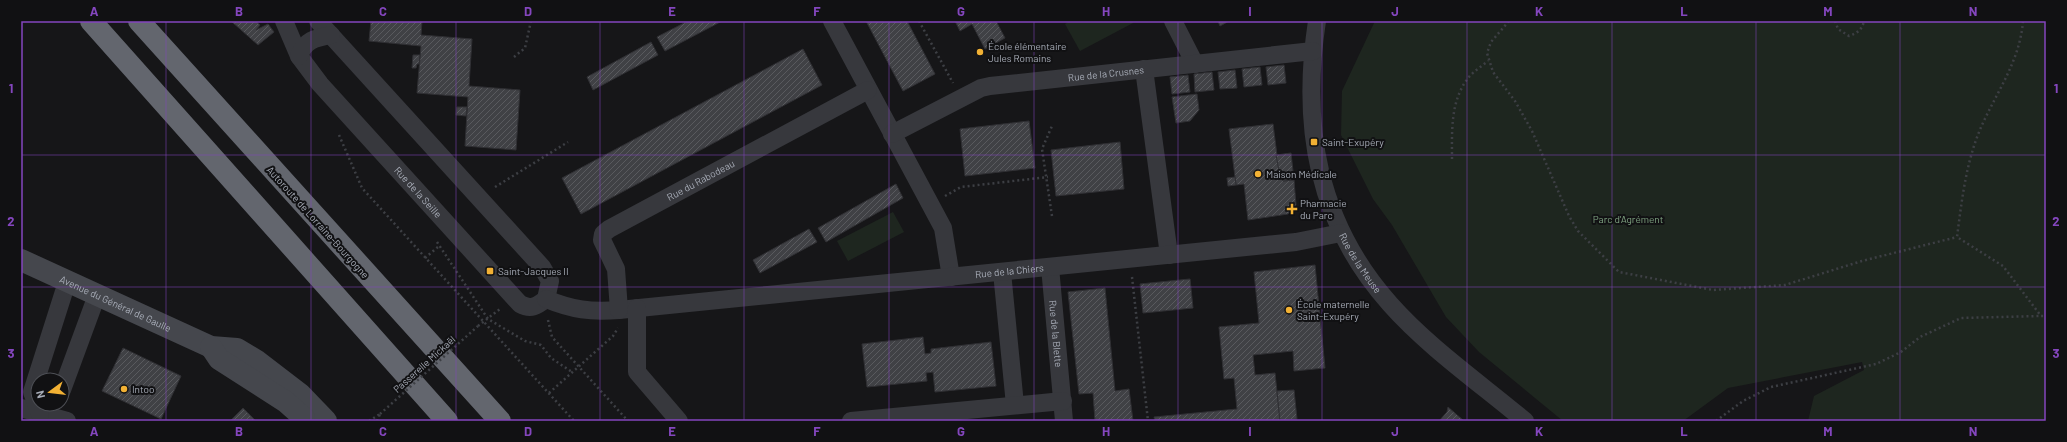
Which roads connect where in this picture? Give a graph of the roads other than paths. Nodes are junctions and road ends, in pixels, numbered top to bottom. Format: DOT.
graph roads {
  1 [pos="91,21"];
  2 [pos="139,21"];
  3 [pos="284,21"];
  4 [pos="318,21"];
  5 [pos="832,21"];
  6 [pos="1173,21"];
  7 [pos="1317,21"];
  8 [pos="331,36"];
  9 [pos="1313,51"];
  10 [pos="299,56"];
  11 [pos="1195,64"];
  12 [pos="1144,69"];
  13 [pos="868,90"];
  14 [pos="892,134"];
  15 [pos="1341,233"];
  16 [pos="1169,255"];
  17 [pos="21,260"];
  18 [pos="1050,267"];
  19 [pos="1002,272"];
  20 [pos="951,277"];
  21 [pos="67,282"];
  22 [pos="98,295"];
  23 [pos="546,299"];
  24 [pos="637,308"];
  25 [pos="619,310"];
  26 [pos="211,347"];
  27 [pos="69,372"];
  28 [pos="1062,401"];
  29 [pos="1015,405"];
  30 [pos="21,408"];
  31 [pos="43,413"];
  32 [pos="67,421"];
  33 [pos="308,421"];
  34 [pos="326,421"];
  35 [pos="447,421"];
  36 [pos="500,421"];
  37 [pos="679,421"];
  38 [pos="850,421"];
  39 [pos="1064,421"];
  40 [pos="1525,421"];
  1 -- 35 [label="highway"];
  2 -- 36 [label="highway, Autoroute de Lorraine-Bourgogne"];
  3 -- 10 [label="street, Rue de la Seille"];
  4 -- 8 [label="street"];
  5 -- 13 [label="street"];
  6 -- 11 [label="street"];
  7 -- 9 [label="street, Rue de la Meuse"];
  8 -- 10 [label="street"];
  8 -- 23 [label="street"];
  9 -- 11 [label="street"];
  9 -- 15 [label="street, Rue de la Meuse"];
  10 -- 23 [label="street, Rue de la Seille"];
  11 -- 12 [label="street"];
  12 -- 14 [label="street, Rue de la Crusnes"];
  12 -- 16 [label="street, Rue de la Crusnes"];
  13 -- 14 [label="street"];
  13 -- 25 [label="street, Rue du Rabodeau"];
  14 -- 20 [label="street"];
  15 -- 16 [label="street, Rue de la Chiers"];
  15 -- 40 [label="street, Rue de la Meuse"];
  16 -- 18 [label="street, Rue de la Chiers"];
  17 -- 21 [label="main road, Avenue du Général de Gaulle"];
  18 -- 19 [label="street, Rue de la Chiers"];
  18 -- 28 [label="street, Rue de la Blette"];
  19 -- 20 [label="street, Rue de la Chiers"];
  19 -- 29 [label="street"];
  20 -- 24 [label="street, Rue de la Chiers"];
  21 -- 22 [label="main road, Avenue du Général de Gaulle"];
  21 -- 31 [label="street"];
  22 -- 26 [label="main road, Avenue du Général de Gaulle"];
  22 -- 27 [label="street"];
  23 -- 25 [label="street"];
  24 -- 25 [label="street"];
  24 -- 37 [label="street"];
  26 -- 33 [label="main road, Avenue du Général de Gaulle"];
  26 -- 34 [label="main road, Avenue du Général de Gaulle"];
  28 -- 29 [label="street"];
  28 -- 39 [label="street, Rue de la Blette"];
  29 -- 38 [label="street"];
  30 -- 31 [label="street"];
  31 -- 32 [label="street"];
}
